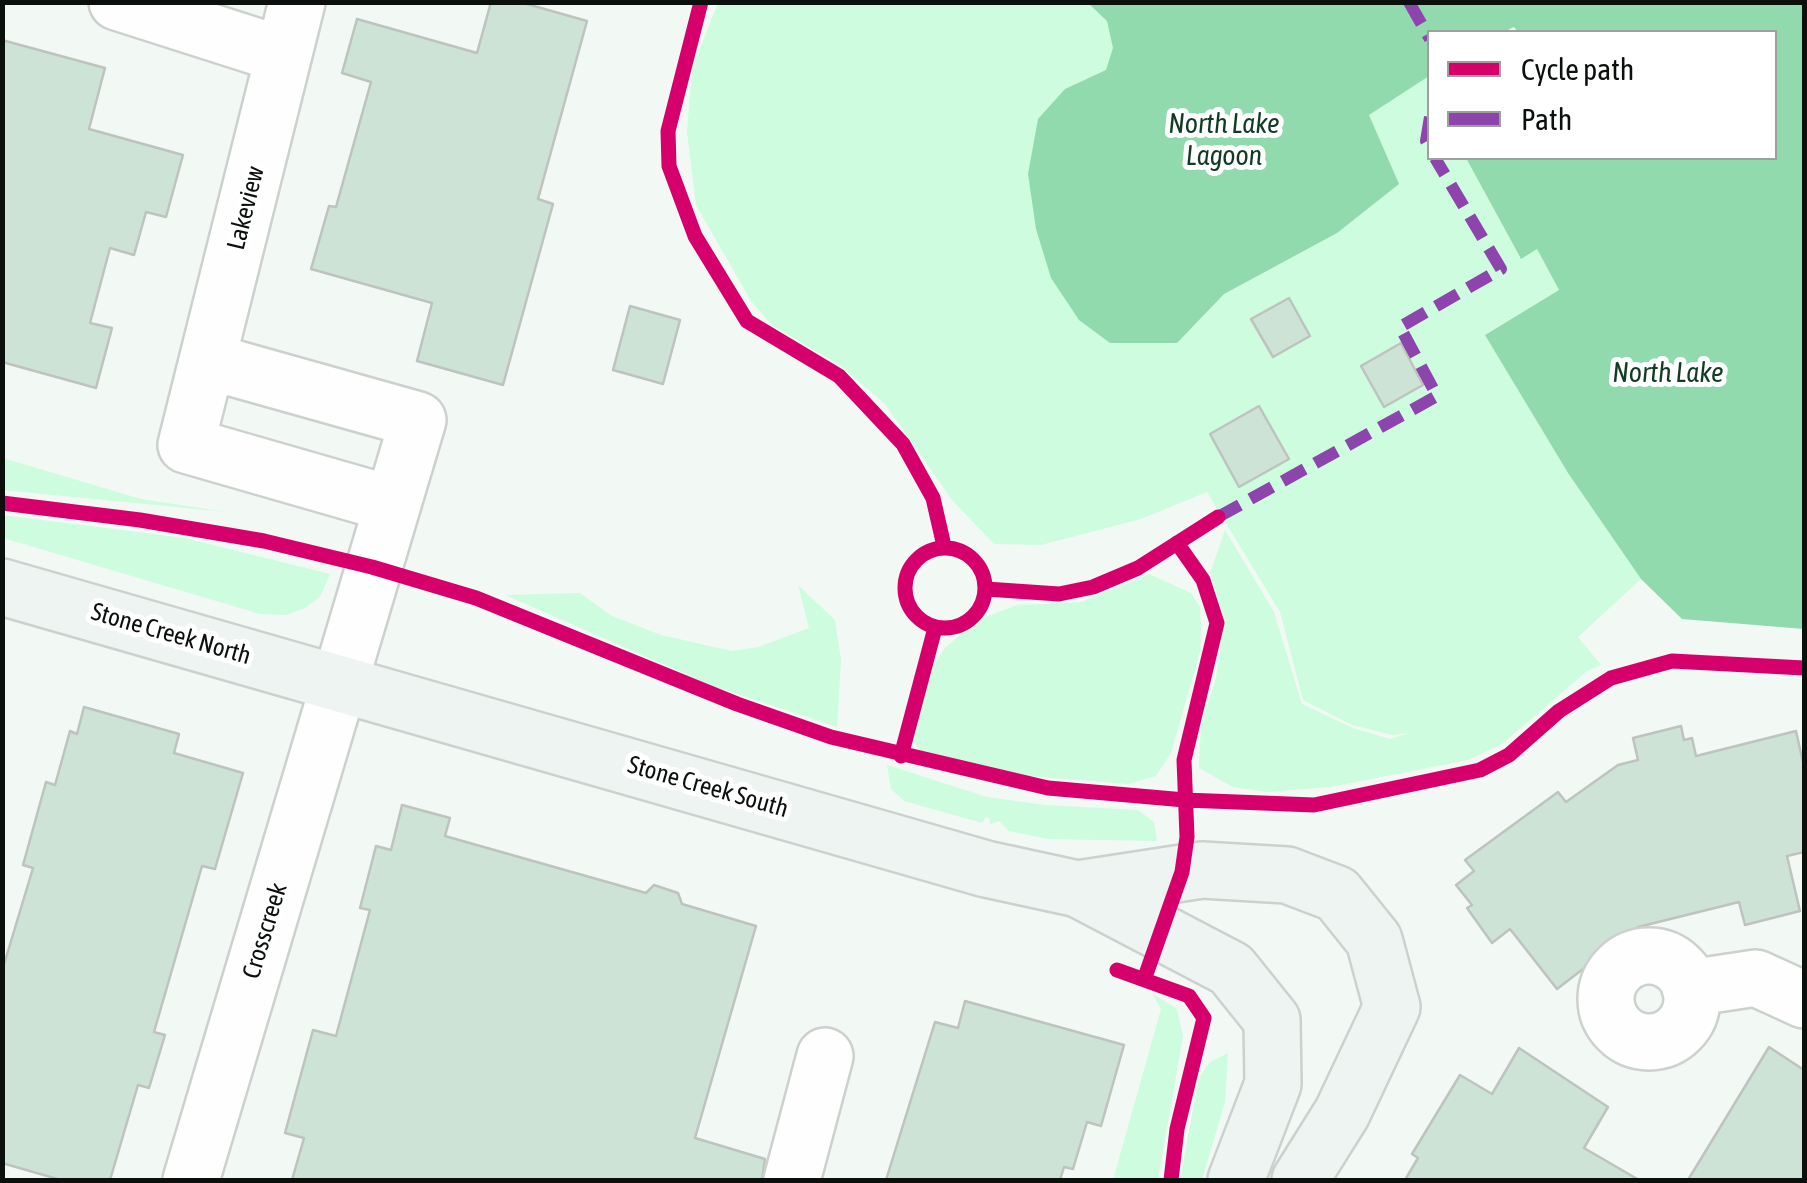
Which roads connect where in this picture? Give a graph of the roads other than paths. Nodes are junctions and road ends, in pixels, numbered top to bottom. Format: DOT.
graph roads {
  1 [pos="118,2"];
  2 [pos="297,2"];
  3 [pos="283,55"];
  4 [pos="208,361"];
  5 [pos="392,504"];
  6 [pos="2,587"];
  7 [pos="339,682"];
  8 [pos="1078,889"];
  9 [pos="1690,988"];
  10 [pos="1804,1000"];
  11 [pos="825,1056"];
  12 [pos="191,1180"];
  13 [pos="792,1180"];
  14 [pos="1236,1180"];
  15 [pos="1300,1180"];
  1 -- 3 [label="street"];
  2 -- 3 [label="street, Lakeview"];
  3 -- 4 [label="street, Lakeview"];
  4 -- 5 [label="street, Lakeview"];
  4 -- 5 [label="street"];
  5 -- 7 [label="street"];
  6 -- 7 [label="street, Stone Creek North"];
  7 -- 8 [label="street, Stone Creek South"];
  7 -- 12 [label="street, Crosscreek"];
  8 -- 14 [label="street, Stone Creek South"];
  8 -- 15 [label="street, Stone Creek South"];
  9 -- 10 [label="street"];
  11 -- 13 [label="street"];
}
